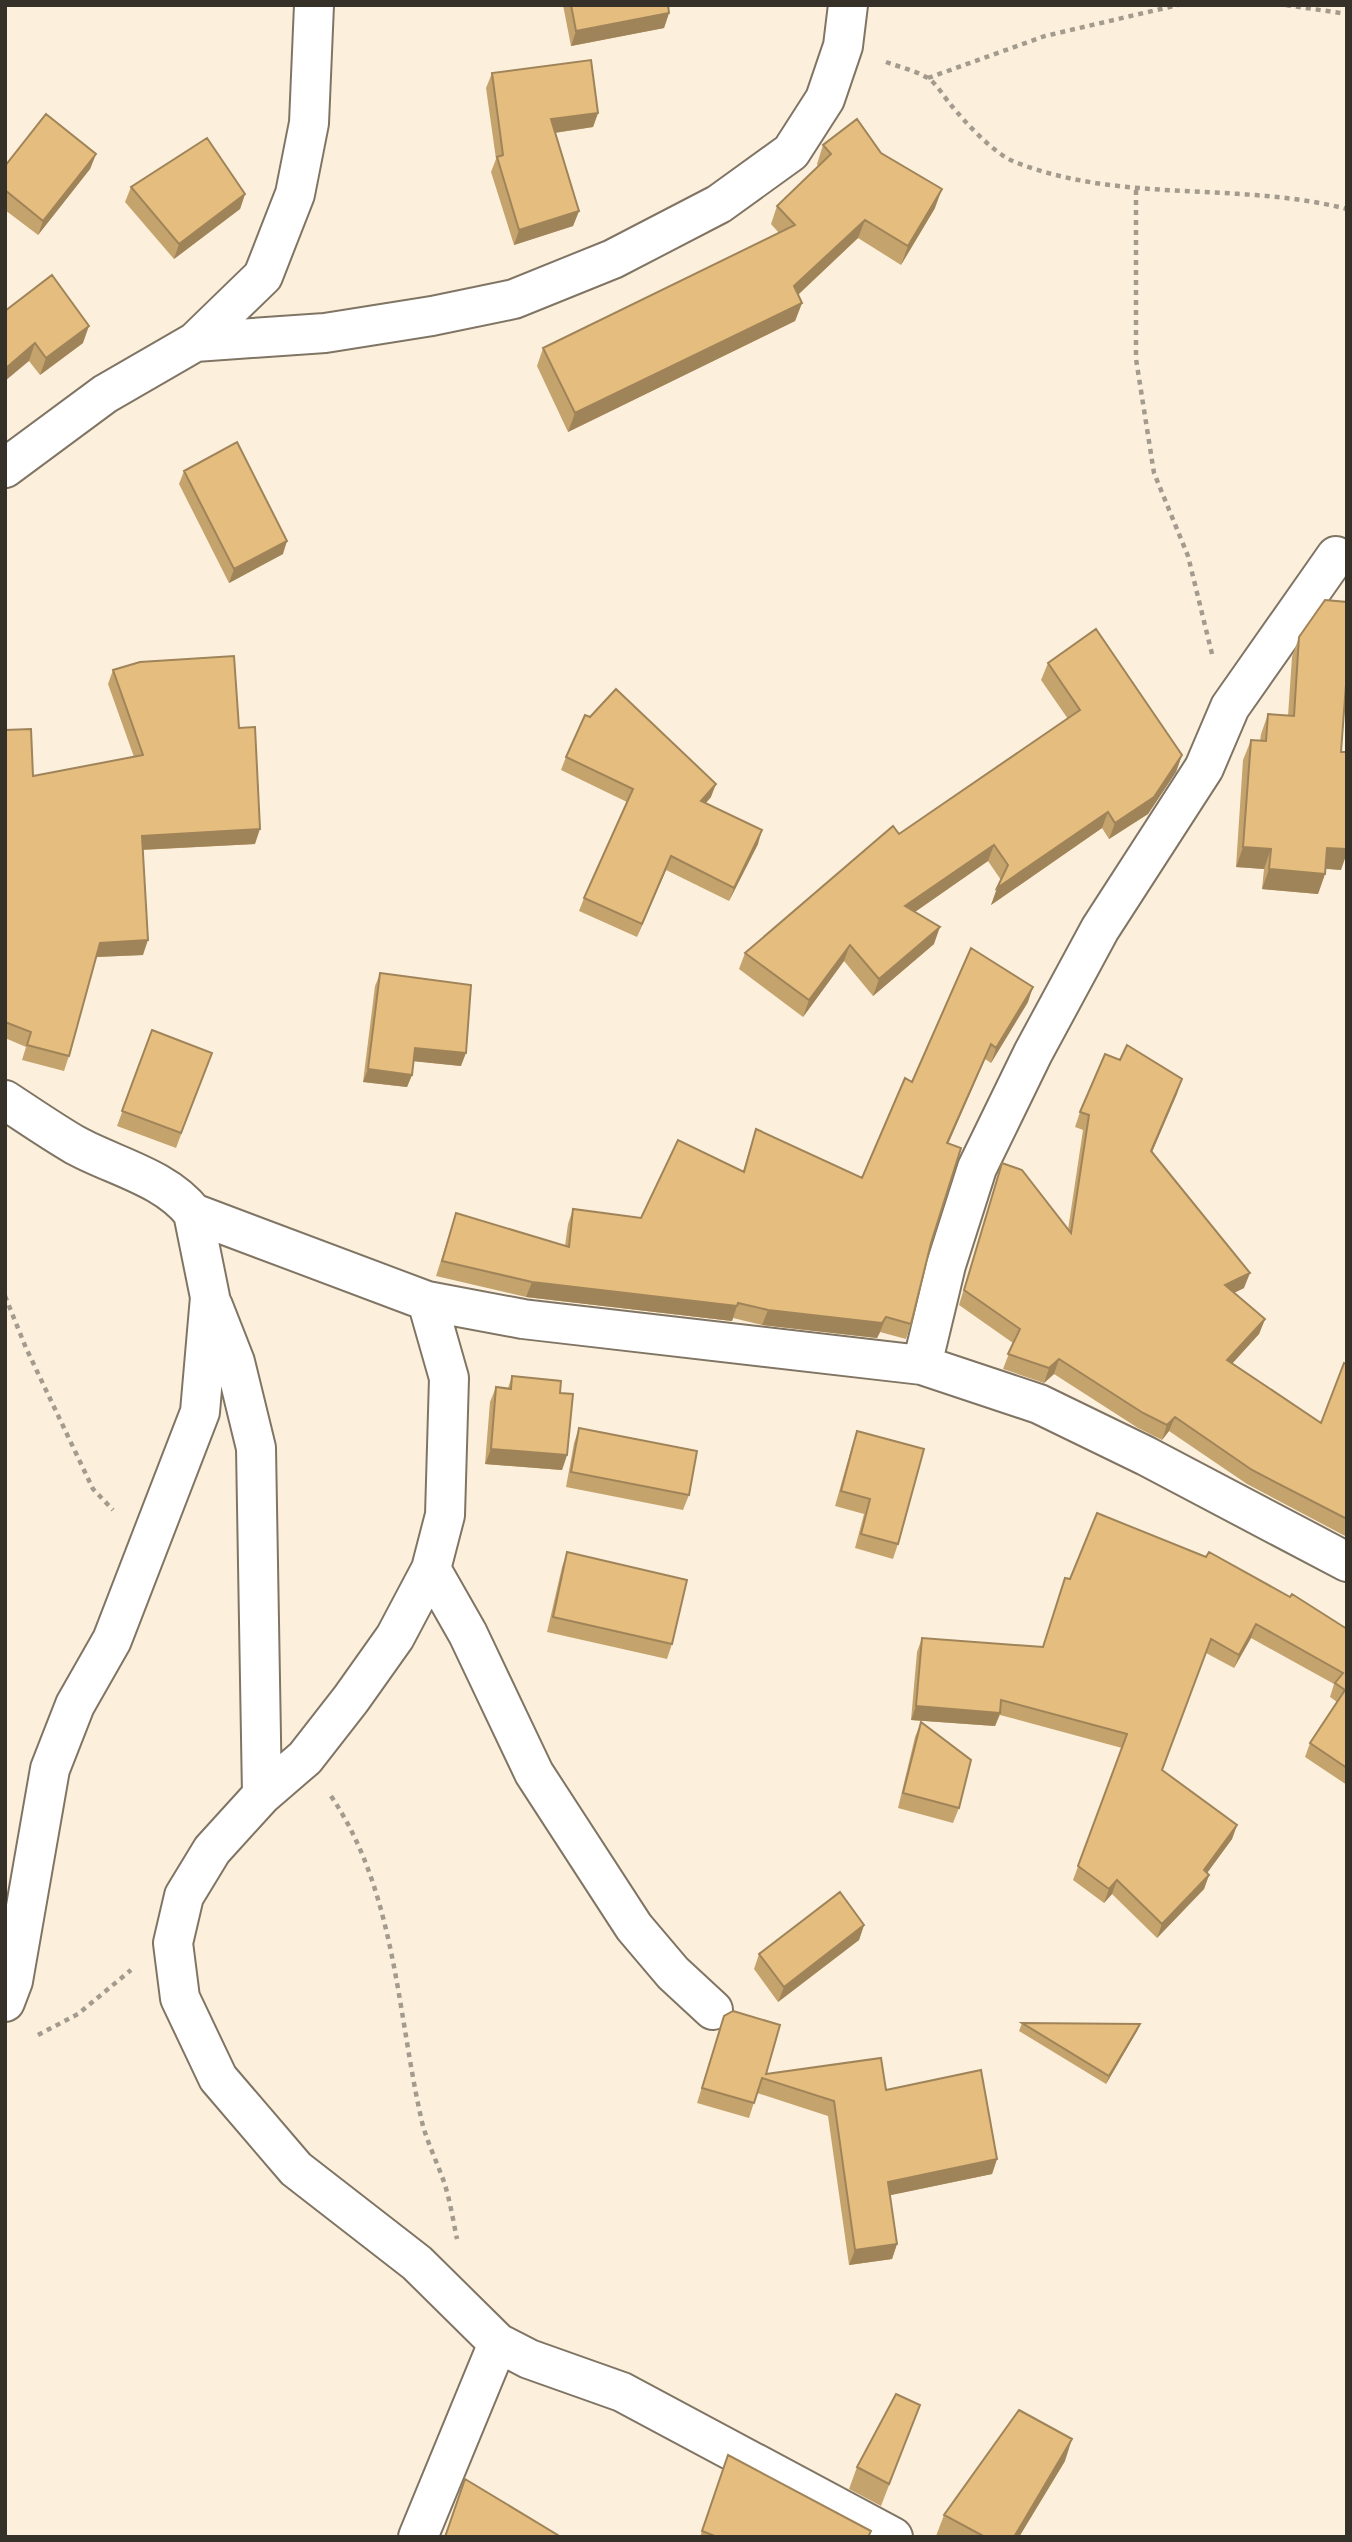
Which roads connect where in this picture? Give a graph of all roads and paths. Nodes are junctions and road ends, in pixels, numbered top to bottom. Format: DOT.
graph roads {
  1 [pos="314,5"];
  2 [pos="848,5"];
  3 [pos="1178,5"];
  4 [pos="1286,5"];
  5 [pos="1347,14"];
  6 [pos="843,46"];
  7 [pos="929,78"];
  8 [pos="1136,190"];
  9 [pos="1347,209"];
  10 [pos="195,342"];
  11 [pos="5,468"];
  12 [pos="1336,556"];
  13 [pos="1230,707"];
  14 [pos="5,1100"];
  15 [pos="193,1213"];
  16 [pos="5,1296"];
  17 [pos="210,1297"];
  18 [pos="427,1301"];
  19 [pos="922,1364"];
  20 [pos="149,1547"];
  21 [pos="1347,1562"];
  22 [pos="431,1569"];
  23 [pos="305,1758"];
  24 [pos="262,1795"];
  25 [pos="173,1943"];
  26 [pos="5,2002"];
  27 [pos="713,2010"];
  28 [pos="34,2037"];
  29 [pos="460,2250"];
  30 [pos="499,2343"];
  31 [pos="418,2537"];
  32 [pos="893,2537"];
  1 -- 10 [label="street"];
  2 -- 6 [label="street"];
  3 -- 7 [label="path"];
  4 -- 5 [label="path"];
  6 -- 7 [label="path"];
  6 -- 10 [label="street"];
  7 -- 8 [label="path"];
  8 -- 9 [label="path"];
  8 -- 13 [label="path"];
  10 -- 11 [label="street"];
  12 -- 13 [label="street"];
  13 -- 19 [label="street"];
  14 -- 15 [label="street"];
  15 -- 17 [label="street"];
  15 -- 18 [label="street"];
  16 -- 20 [label="path"];
  17 -- 20 [label="street"];
  17 -- 24 [label="street"];
  18 -- 19 [label="street"];
  18 -- 22 [label="street"];
  19 -- 21 [label="street"];
  20 -- 26 [label="street"];
  22 -- 23 [label="street"];
  22 -- 27 [label="street"];
  23 -- 24 [label="street"];
  23 -- 29 [label="path"];
  24 -- 25 [label="street"];
  25 -- 28 [label="path"];
  25 -- 30 [label="street"];
  30 -- 31 [label="street"];
  30 -- 32 [label="street"];
}
